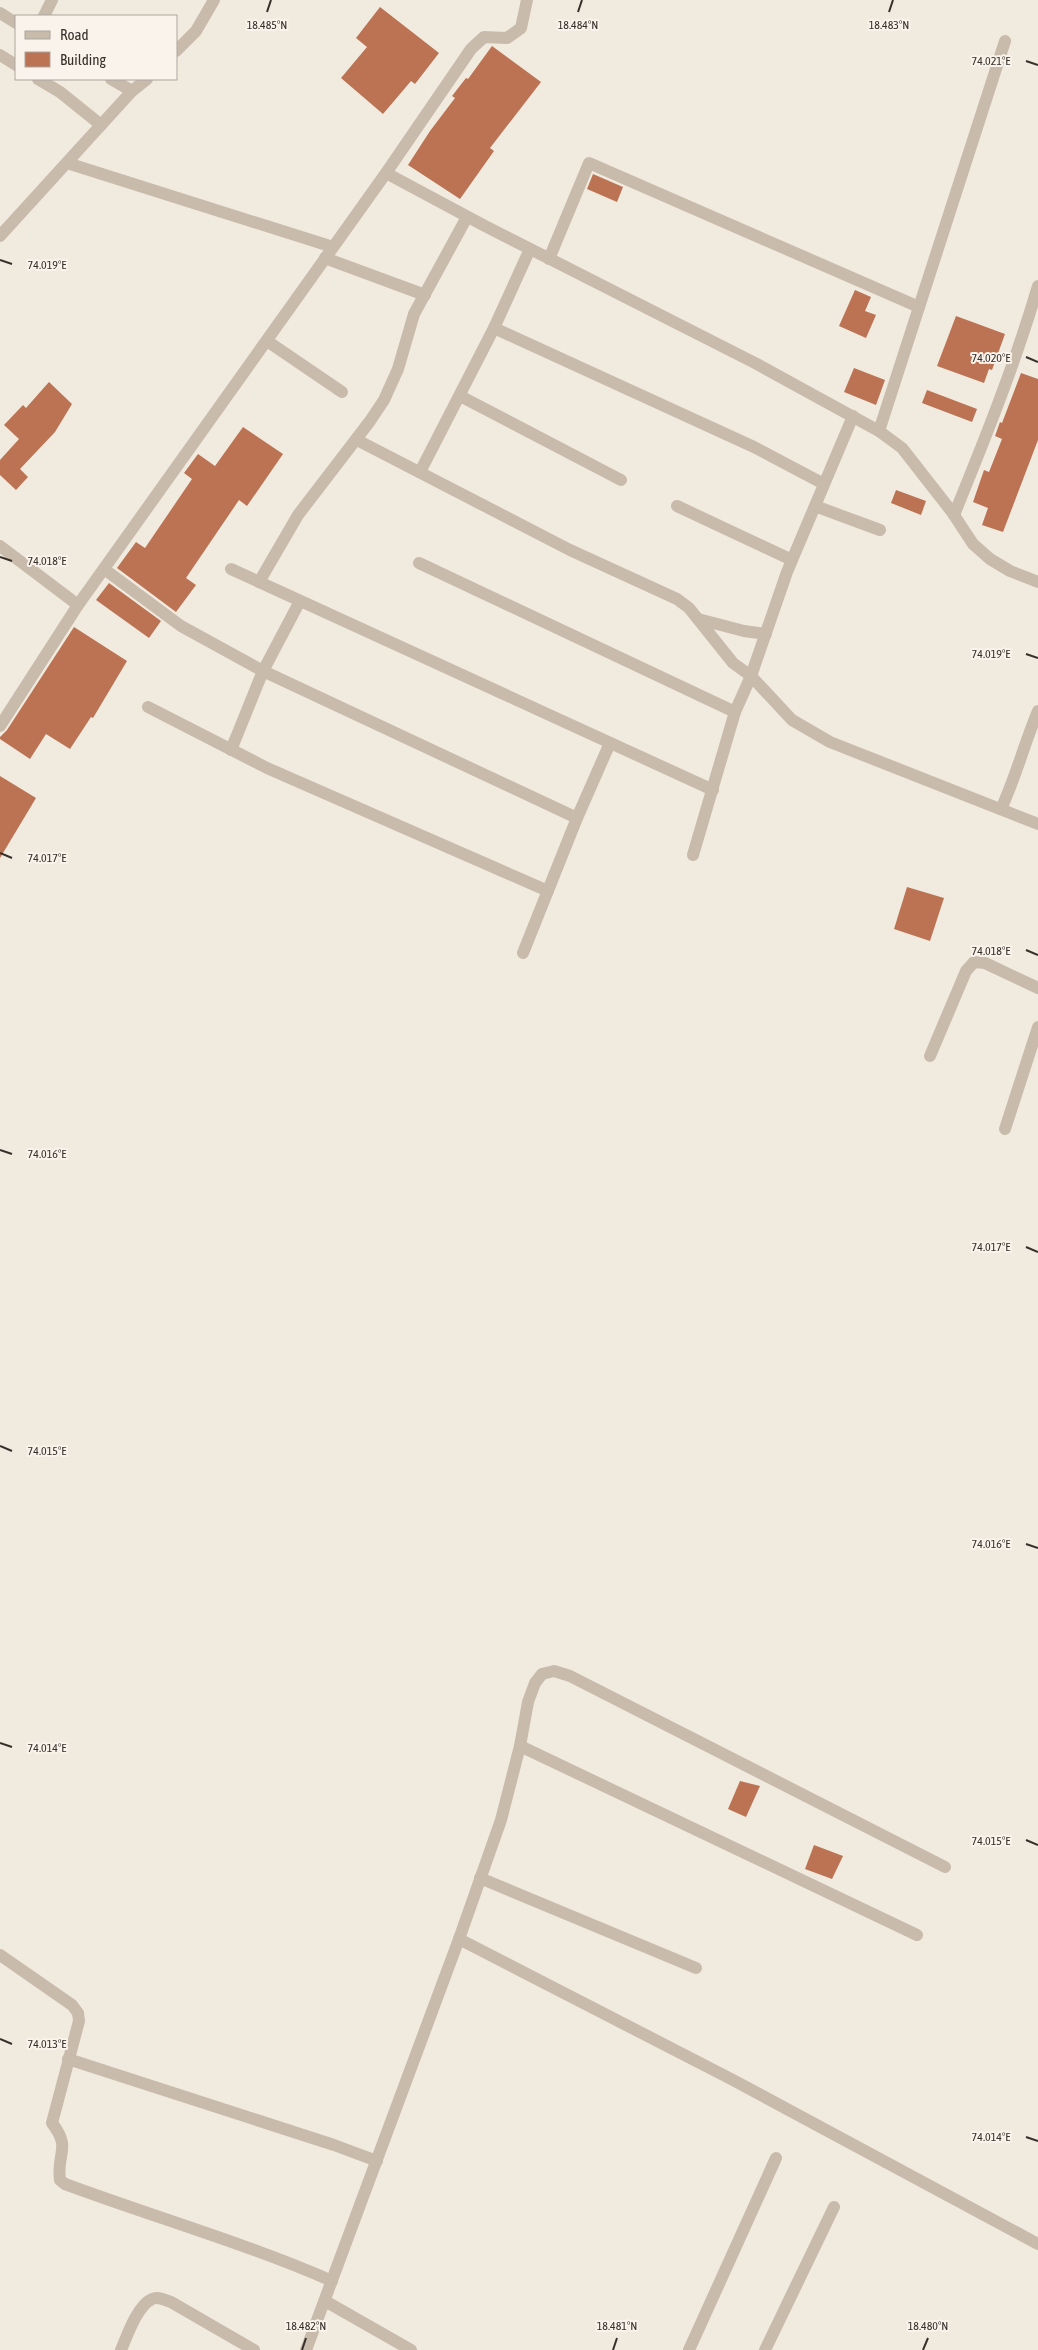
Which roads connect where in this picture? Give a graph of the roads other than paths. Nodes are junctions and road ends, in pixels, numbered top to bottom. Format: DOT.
graph roads {
  1 [pos="52,0"];
  2 [pos="527,0"];
  3 [pos="209,2"];
  4 [pos="0,13"];
  5 [pos="44,15"];
  6 [pos="15,22"];
  7 [pos="1005,41"];
  8 [pos="178,49"];
  9 [pos="0,56"];
  10 [pos="15,64"];
  11 [pos="40,80"];
  12 [pos="113,80"];
  13 [pos="146,80"];
  14 [pos="132,91"];
  15 [pos="101,125"];
  16 [pos="67,163"];
  17 [pos="386,173"];
  18 [pos="467,217"];
  19 [pos="3,229"];
  20 [pos="530,249"];
  21 [pos="329,253"];
  22 [pos="549,259"];
  23 [pos="1038,286"];
  24 [pos="425,295"];
  25 [pos="919,307"];
  26 [pos="494,328"];
  27 [pos="267,341"];
  28 [pos="342,392"];
  29 [pos="460,396"];
  30 [pos="853,416"];
  31 [pos="879,431"];
  32 [pos="357,440"];
  33 [pos="420,472"];
  34 [pos="621,480"];
  35 [pos="824,484"];
  36 [pos="678,506"];
  37 [pos="815,506"];
  38 [pos="954,515"];
  39 [pos="880,530"];
  40 [pos="1,549"];
  41 [pos="792,560"];
  42 [pos="419,563"];
  43 [pos="104,569"];
  44 [pos="231,569"];
  45 [pos="259,582"];
  46 [pos="1038,582"];
  47 [pos="300,601"];
  48 [pos="78,605"];
  49 [pos="698,619"];
  50 [pos="766,634"];
  51 [pos="263,671"];
  52 [pos="751,676"];
  53 [pos="148,707"];
  54 [pos="1038,711"];
  55 [pos="735,712"];
  56 [pos="0,726"];
  57 [pos="610,743"];
  58 [pos="231,750"];
  59 [pos="713,790"];
  60 [pos="1001,809"];
  61 [pos="577,818"];
  62 [pos="1038,824"];
  63 [pos="693,855"];
  64 [pos="548,891"];
  65 [pos="524,953"];
  66 [pos="1038,988"];
  67 [pos="1038,1027"];
  68 [pos="930,1056"];
  69 [pos="1005,1129"];
  70 [pos="520,1746"];
  71 [pos="945,1867"];
  72 [pos="480,1878"];
  73 [pos="917,1935"];
  74 [pos="460,1939"];
  75 [pos="0,1955"];
  76 [pos="696,1968"];
  77 [pos="68,2059"];
  78 [pos="776,2158"];
  79 [pos="377,2161"];
  80 [pos="834,2207"];
  81 [pos="1038,2244"];
  82 [pos="332,2281"];
  83 [pos="325,2301"];
  84 [pos="122,2350"];
  85 [pos="254,2350"];
  86 [pos="306,2350"];
  87 [pos="411,2350"];
  88 [pos="689,2350"];
  89 [pos="765,2350"];
  1 -- 5 [label="street"];
  2 -- 17 [label="street"];
  3 -- 8 [label="street"];
  4 -- 6 [label="street"];
  7 -- 25 [label="street"];
  9 -- 10 [label="street"];
  11 -- 15 [label="street"];
  12 -- 14 [label="street"];
  13 -- 14 [label="street"];
  14 -- 15 [label="street"];
  15 -- 16 [label="street"];
  16 -- 19 [label="street"];
  16 -- 21 [label="street"];
  17 -- 18 [label="street"];
  17 -- 21 [label="street"];
  18 -- 20 [label="street"];
  18 -- 24 [label="street"];
  20 -- 22 [label="street"];
  20 -- 26 [label="street"];
  21 -- 24 [label="street"];
  21 -- 27 [label="street"];
  22 -- 25 [label="street"];
  22 -- 30 [label="street"];
  23 -- 38 [label="street"];
  24 -- 32 [label="street"];
  25 -- 31 [label="street"];
  26 -- 29 [label="street"];
  26 -- 35 [label="street"];
  27 -- 28 [label="street"];
  27 -- 43 [label="street"];
  29 -- 33 [label="street"];
  29 -- 34 [label="street"];
  30 -- 31 [label="street"];
  30 -- 35 [label="street"];
  31 -- 38 [label="street"];
  32 -- 33 [label="street"];
  32 -- 45 [label="street"];
  33 -- 49 [label="street"];
  35 -- 37 [label="street"];
  36 -- 41 [label="street"];
  37 -- 39 [label="street"];
  37 -- 41 [label="street"];
  38 -- 46 [label="street"];
  40 -- 48 [label="street"];
  41 -- 50 [label="street"];
  42 -- 55 [label="street"];
  43 -- 48 [label="street"];
  43 -- 51 [label="street"];
  44 -- 45 [label="street"];
  45 -- 47 [label="street"];
  47 -- 51 [label="street"];
  47 -- 57 [label="street"];
  48 -- 56 [label="street"];
  49 -- 50 [label="street"];
  49 -- 52 [label="street"];
  50 -- 52 [label="street"];
  51 -- 58 [label="street"];
  51 -- 61 [label="street"];
  52 -- 55 [label="street"];
  52 -- 60 [label="street"];
  53 -- 58 [label="street"];
  54 -- 60 [label="street"];
  55 -- 59 [label="street"];
  57 -- 59 [label="street"];
  57 -- 61 [label="street"];
  58 -- 64 [label="street"];
  59 -- 63 [label="street"];
  60 -- 62 [label="street"];
  61 -- 64 [label="street"];
  64 -- 65 [label="street"];
  66 -- 68 [label="street"];
  67 -- 69 [label="street"];
  70 -- 71 [label="street"];
  70 -- 72 [label="street"];
  70 -- 73 [label="street"];
  72 -- 74 [label="street"];
  72 -- 76 [label="street"];
  74 -- 79 [label="street"];
  74 -- 81 [label="street"];
  75 -- 77 [label="street"];
  77 -- 79 [label="street"];
  77 -- 82 [label="street"];
  78 -- 88 [label="street"];
  79 -- 82 [label="street"];
  80 -- 89 [label="street"];
  82 -- 83 [label="street"];
  83 -- 86 [label="street"];
  83 -- 87 [label="street"];
  84 -- 85 [label="street"];
}
